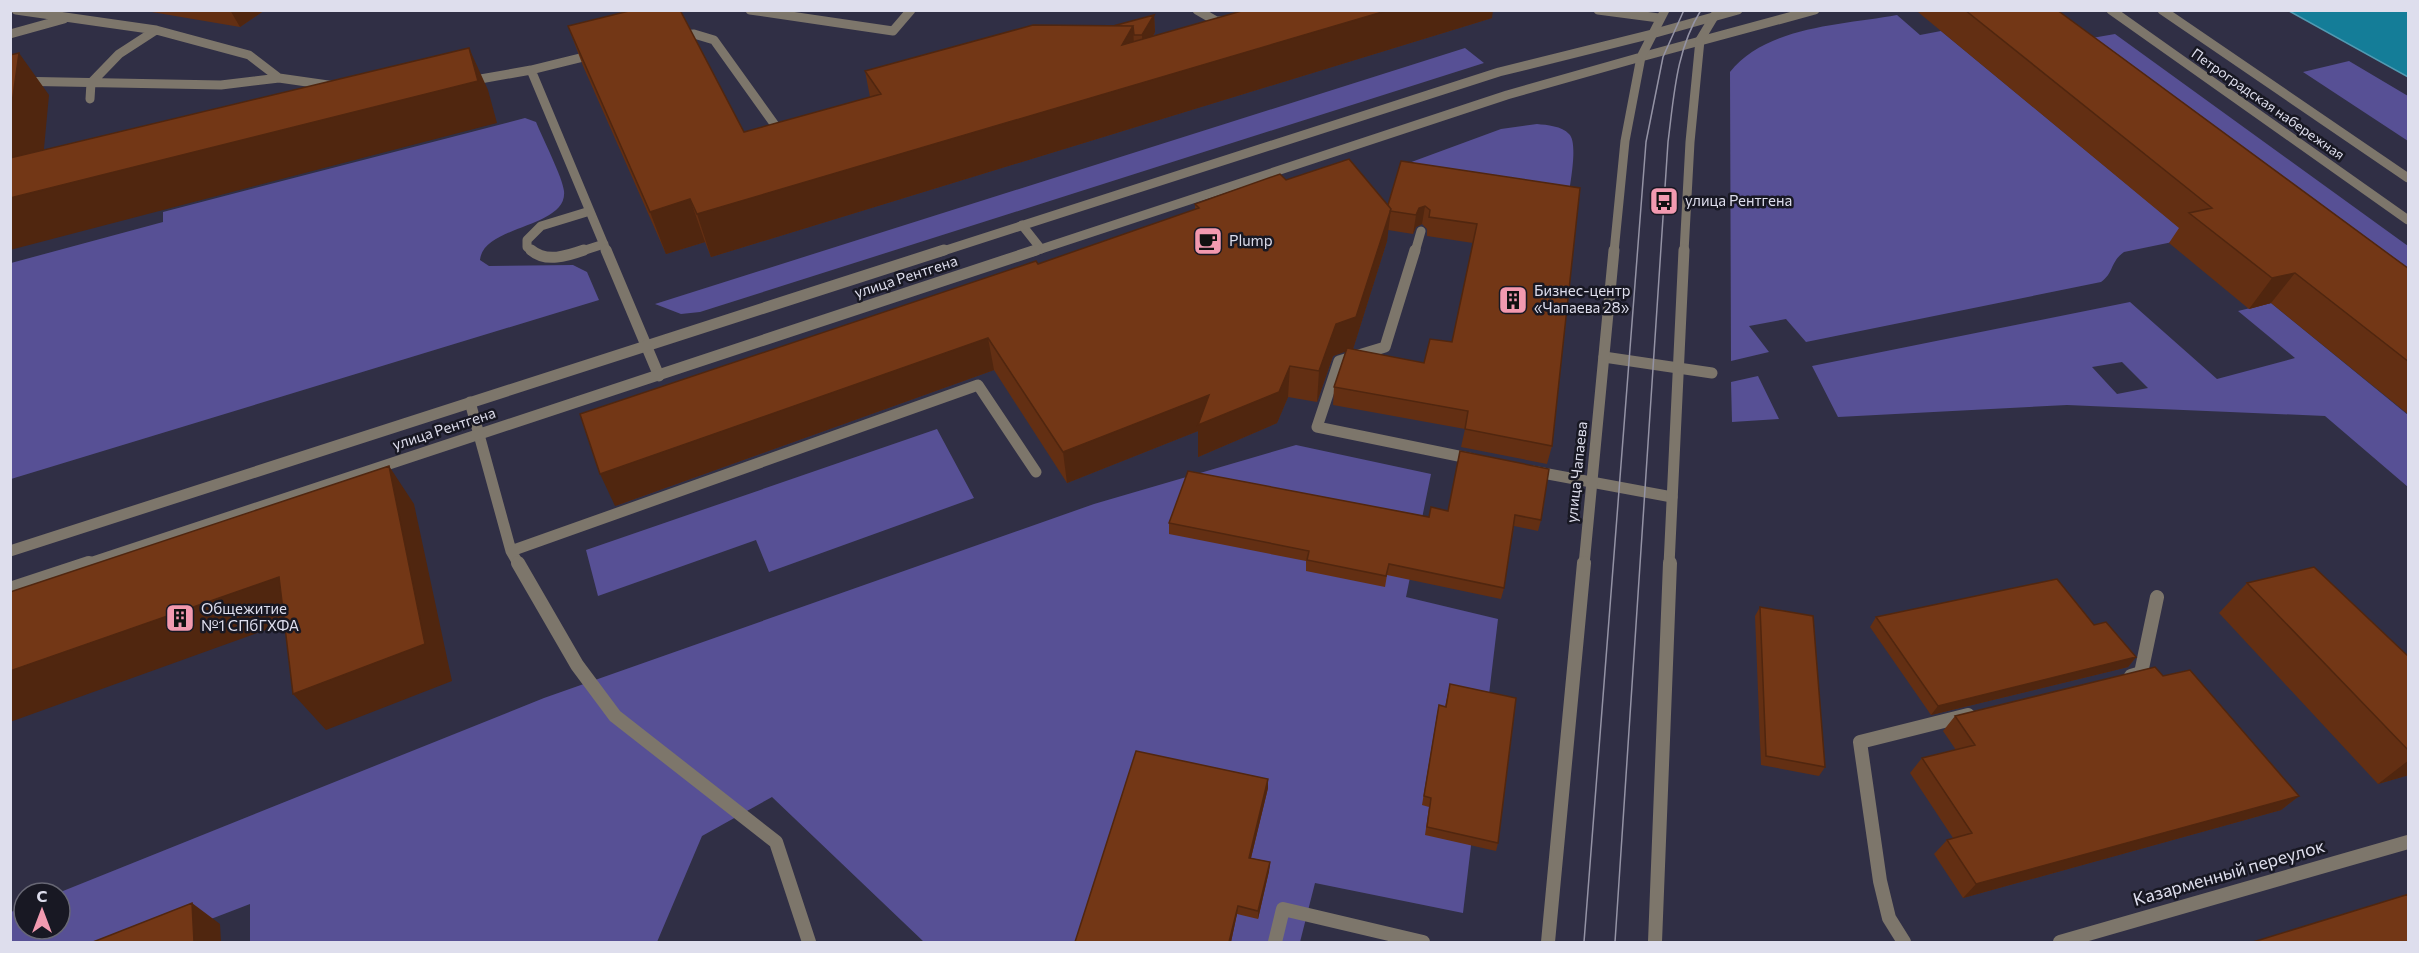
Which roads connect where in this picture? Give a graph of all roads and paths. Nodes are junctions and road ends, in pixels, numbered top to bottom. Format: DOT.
graph roads {
  1 [pos="16,10"];
  2 [pos="750,10"];
  3 [pos="911,10"];
  4 [pos="1197,10"];
  5 [pos="1598,10"];
  6 [pos="1738,10"];
  7 [pos="1815,10"];
  8 [pos="2111,10"];
  9 [pos="2162,10"];
  10 [pos="1662,14"];
  11 [pos="1716,14"];
  12 [pos="69,18"];
  13 [pos="1235,21"];
  14 [pos="156,30"];
  15 [pos="10,34"];
  16 [pos="1652,34"];
  17 [pos="668,35"];
  18 [pos="1700,40"];
  19 [pos="611,50"];
  20 [pos="1641,57"];
  21 [pos="531,70"];
  22 [pos="279,78"];
  23 [pos="10,81"];
  24 [pos="463,82"];
  25 [pos="91,83"];
  26 [pos="326,98"];
  27 [pos="90,99"];
  28 [pos="792,129"];
  29 [pos="2409,178"];
  30 [pos="590,211"];
  31 [pos="2409,220"];
  32 [pos="1022,225"];
  33 [pos="1421,231"];
  34 [pos="604,244"];
  35 [pos="1041,249"];
  36 [pos="647,346"];
  37 [pos="1604,357"];
  38 [pos="1677,368"];
  39 [pos="1712,373"];
  40 [pos="659,376"];
  41 [pos="470,402"];
  42 [pos="479,435"];
  43 [pos="1489,462"];
  44 [pos="1523,470"];
  45 [pos="1036,472"];
  46 [pos="1592,483"];
  47 [pos="1672,497"];
  48 [pos="10,551"];
  49 [pos="511,551"];
  50 [pos="10,589"];
  51 [pos="2157,597"];
  52 [pos="2119,679"];
  53 [pos="1984,712"];
  54 [pos="2409,842"];
  55 [pos="809,942"];
  56 [pos="1275,942"];
  57 [pos="1423,942"];
  58 [pos="1548,942"];
  59 [pos="1655,942"];
  60 [pos="1904,942"];
  61 [pos="2060,942"];
  1 -- 12 [label="street"];
  2 -- 3 [label="street"];
  4 -- 13 [label="street"];
  5 -- 10 [label="street"];
  6 -- 11 [label="street, улица Рентгена"];
  7 -- 18 [label="street, улица Рентгена"];
  8 -- 31 [label="street, Петроградская набережная"];
  9 -- 29 [label="street, Петроградская набережная"];
  10 -- 16 [label="street, улица Чапаева"];
  11 -- 16 [label="street, улица Рентгена"];
  11 -- 18 [label="street"];
  12 -- 14 [label="street"];
  12 -- 15 [label="street"];
  14 -- 22 [label="street"];
  14 -- 25 [label="street"];
  16 -- 20 [label="street, улица Чапаева"];
  16 -- 32 [label="street, улица Рентгена"];
  17 -- 28 [label="street"];
  18 -- 20 [label="street, улица Рентгена"];
  18 -- 38 [label="street"];
  19 -- 21 [label="street"];
  20 -- 35 [label="street, улица Рентгена"];
  20 -- 37 [label="street, улица Чапаева"];
  21 -- 24 [label="street"];
  21 -- 30 [label="street"];
  22 -- 25 [label="street"];
  22 -- 26 [label="street"];
  23 -- 25 [label="street"];
  25 -- 27 [label="street"];
  30 -- 34 [label="street"];
  30 -- 34 [label="street"];
  32 -- 35 [label="street"];
  32 -- 36 [label="street, улица Рентгена"];
  33 -- 43 [label="street"];
  34 -- 36 [label="street"];
  35 -- 40 [label="street, улица Рентгена"];
  36 -- 40 [label="street"];
  36 -- 41 [label="street, улица Рентгена"];
  37 -- 38 [label="street"];
  37 -- 46 [label="street, улица Чапаева"];
  38 -- 39 [label="street"];
  38 -- 47 [label="street"];
  40 -- 42 [label="street, улица Рентгена"];
  41 -- 42 [label="street"];
  41 -- 48 [label="street, улица Рентгена"];
  42 -- 49 [label="street"];
  42 -- 50 [label="street, улица Рентгена"];
  44 -- 46 [label="street"];
  45 -- 49 [label="street"];
  46 -- 47 [label="street"];
  46 -- 58 [label="street, улица Чапаева"];
  47 -- 59 [label="street"];
  49 -- 55 [label="street"];
  51 -- 52 [label="street"];
  53 -- 60 [label="street"];
  54 -- 61 [label="street, Казарменный переулок"];
  56 -- 57 [label="street"];
}
